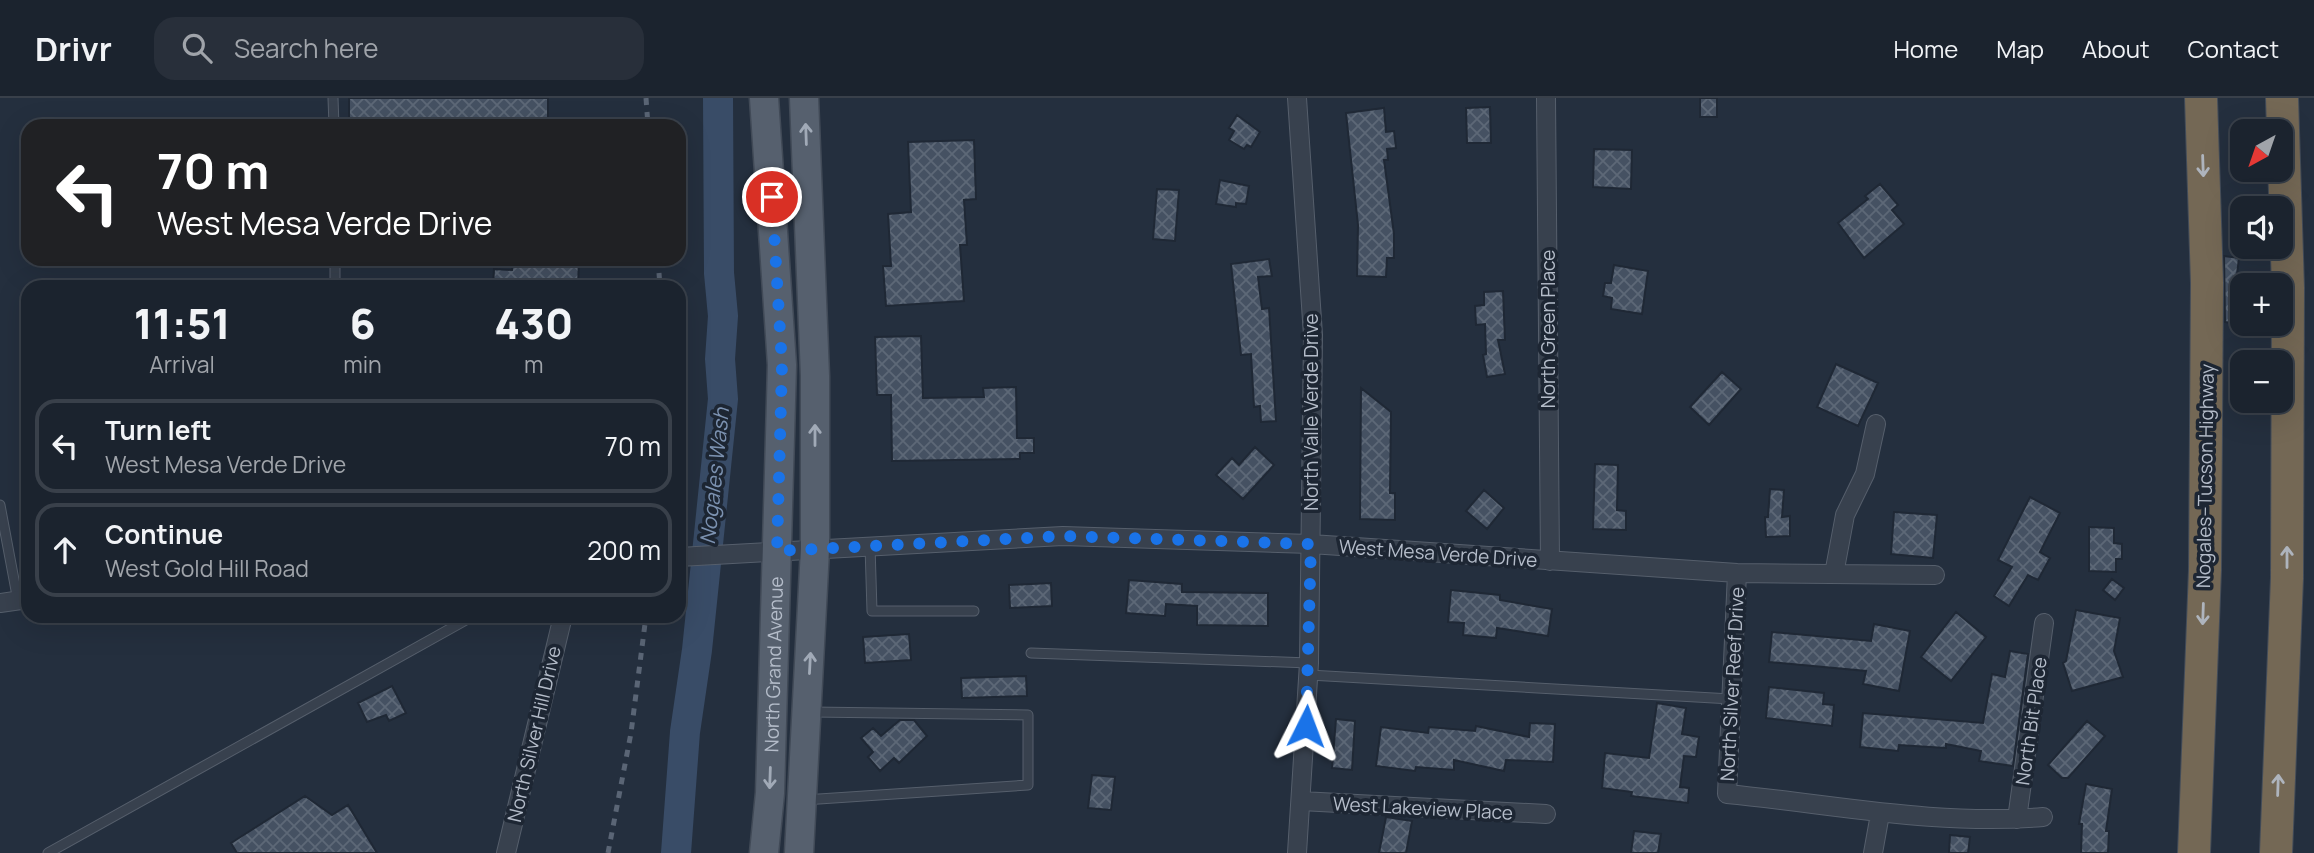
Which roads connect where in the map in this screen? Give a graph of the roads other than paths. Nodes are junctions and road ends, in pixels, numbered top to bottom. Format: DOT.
graph roads {
  1 [pos="333,98"];
  2 [pos="764,98"];
  3 [pos="804,98"];
  4 [pos="1297,98"];
  5 [pos="1546,98"];
  6 [pos="2201,98"];
  7 [pos="2283,98"];
  8 [pos="334,119"];
  9 [pos="1876,424"];
  10 [pos="0,505"];
  11 [pos="1311,544"];
  12 [pos="870,546"];
  13 [pos="816,549"];
  14 [pos="777,551"];
  15 [pos="686,557"];
  16 [pos="1549,561"];
  17 [pos="1737,573"];
  18 [pos="1834,574"];
  19 [pos="1935,575"];
  20 [pos="15,601"];
  21 [pos="974,611"];
  22 [pos="460,623"];
  23 [pos="561,623"];
  24 [pos="2044,623"];
  25 [pos="1031,653"];
  26 [pos="1309,669"];
  27 [pos="1731,699"];
  28 [pos="808,712"];
  29 [pos="803,800"];
  30 [pos="1301,801"];
  31 [pos="1546,814"];
  32 [pos="1880,814"];
  33 [pos="2043,817"];
  34 [pos="2017,819"];
  35 [pos="48,853"];
  36 [pos="506,853"];
  37 [pos="764,853"];
  38 [pos="799,853"];
  39 [pos="1297,853"];
  40 [pos="1873,853"];
  41 [pos="2194,853"];
  42 [pos="2276,853"];
  1 -- 8 [label="lane"];
  2 -- 14 [label="main road, North Grand Avenue"];
  13 -- 3 [label="main road, North Grand Avenue, one-way"];
  4 -- 11 [label="street, North Valle Verde Drive"];
  5 -- 16 [label="street, North Green Place"];
  6 -- 41 [label="highway, Nogales–Tucson Highway, one-way"];
  42 -- 7 [label="highway, one-way"];
  9 -- 18 [label="street"];
  10 -- 20 [label="lane"];
  11 -- 12 [label="street, West Mesa Verde Drive"];
  11 -- 16 [label="street, West Mesa Verde Drive"];
  11 -- 26 [label="street, North Valle Verde Drive"];
  12 -- 13 [label="street, West Mesa Verde Drive"];
  12 -- 21 [label="lane"];
  13 -- 14 [label="street, West Mesa Verde Drive"];
  28 -- 13 [label="main road, North Grand Avenue, one-way"];
  14 -- 15 [label="street, West Mesa Verde Drive"];
  14 -- 37 [label="main road, North Grand Avenue, one-way"];
  16 -- 17 [label="street, West Mesa Verde Drive"];
  17 -- 18 [label="street, West Mesa Verde Drive"];
  17 -- 27 [label="street, North Silver Reef Drive"];
  18 -- 19 [label="street, West Mesa Verde Drive"];
  22 -- 35 [label="lane"];
  23 -- 36 [label="street, North Silver Hill Drive"];
  24 -- 34 [label="street, North Bit Place"];
  25 -- 26 [label="lane"];
  26 -- 27 [label="lane"];
  26 -- 30 [label="street, North Valle Verde Drive"];
  27 -- 32 [label="street, North Silver Reef Drive"];
  28 -- 29 [label="main road, North Grand Avenue"];
  28 -- 29 [label="lane"];
  29 -- 38 [label="main road, North Grand Avenue"];
  30 -- 31 [label="street, West Lakeview Place"];
  30 -- 39 [label="street, North Valle Verde Drive"];
  32 -- 34 [label="street"];
  32 -- 40 [label="street"];
  33 -- 34 [label="street"];
}
